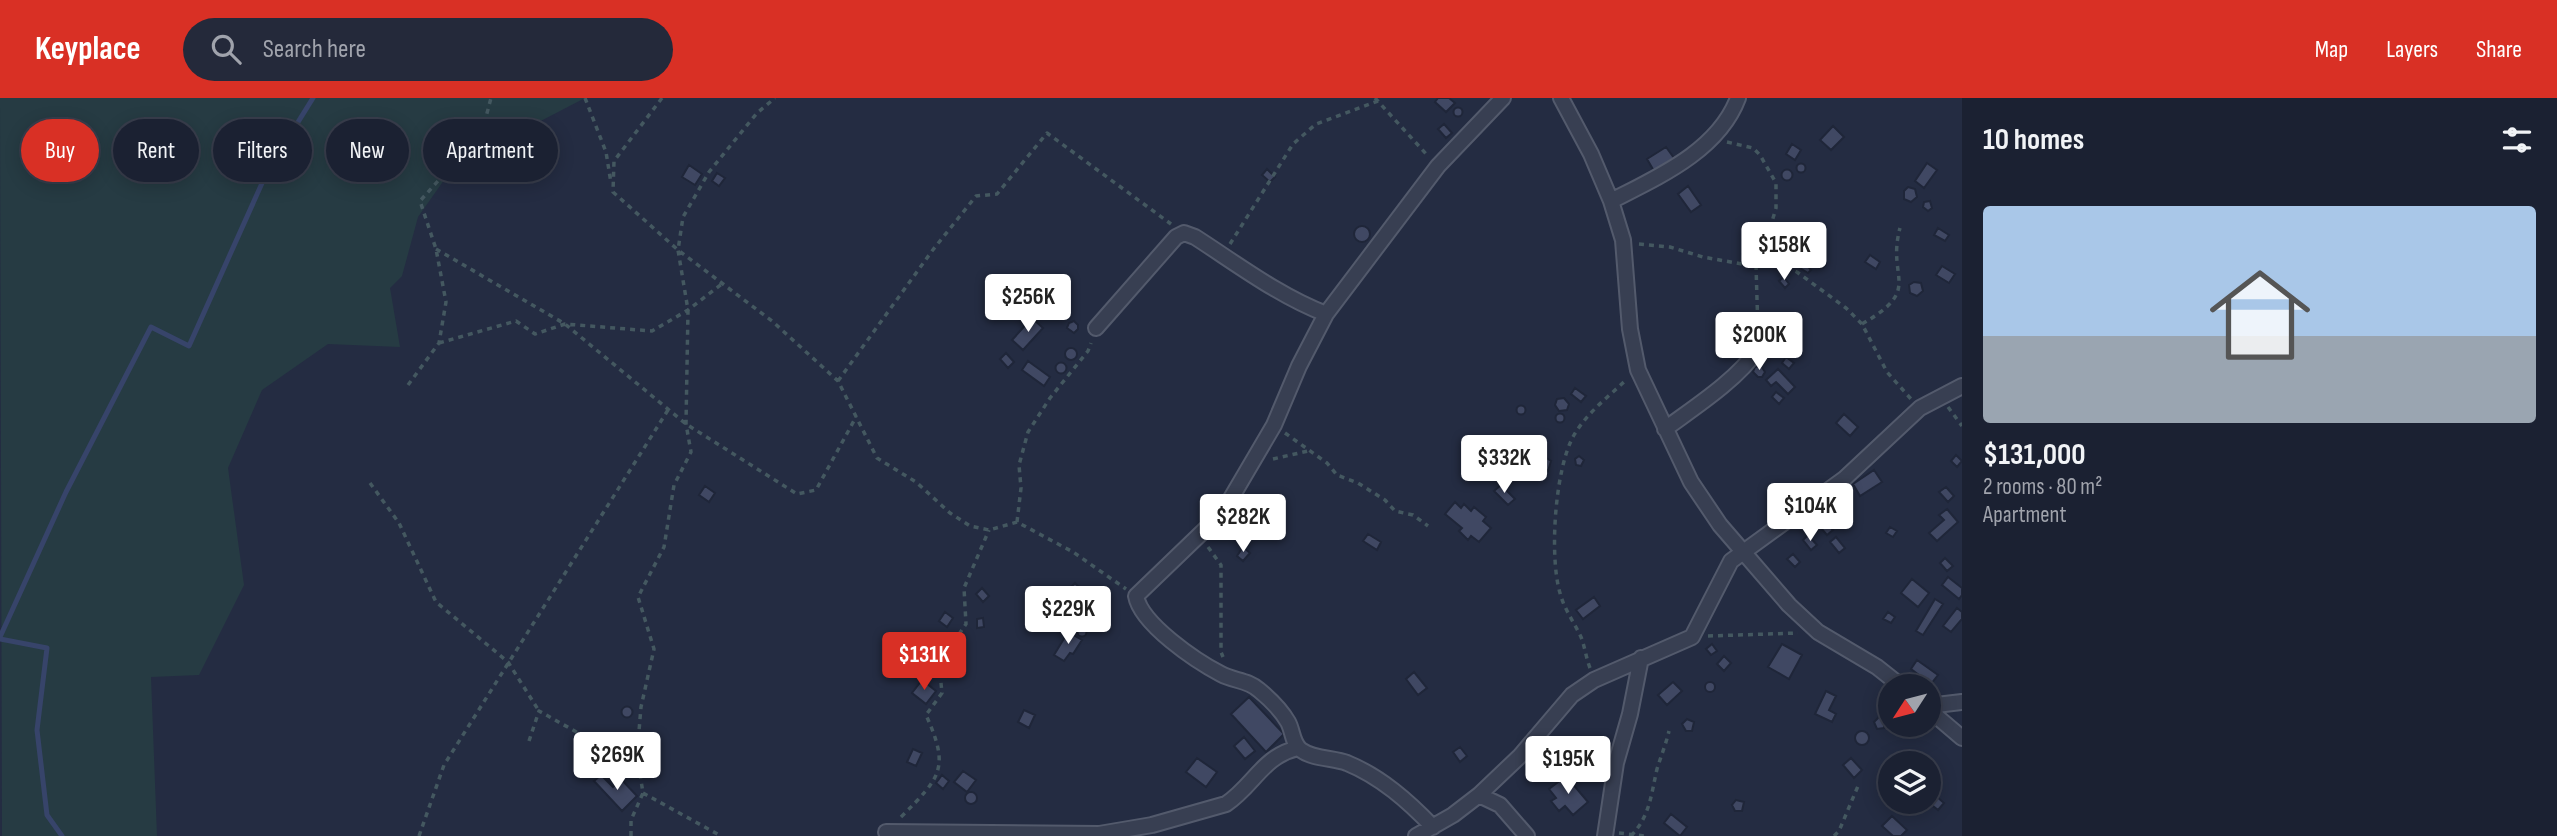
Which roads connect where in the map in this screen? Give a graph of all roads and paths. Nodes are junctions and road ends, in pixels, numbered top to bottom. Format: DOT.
graph roads {
  1 [pos="491,98"];
  2 [pos="585,98"];
  3 [pos="662,98"];
  4 [pos="775,98"];
  5 [pos="1503,98"];
  6 [pos="1561,98"];
  7 [pos="1738,98"];
  8 [pos="1376,100"];
  9 [pos="1712,138"];
  10 [pos="1438,166"];
  11 [pos="613,192"];
  12 [pos="1611,201"];
  13 [pos="1900,228"];
  14 [pos="1184,233"];
  15 [pos="1623,240"];
  16 [pos="436,249"];
  17 [pos="678,250"];
  18 [pos="1223,255"];
  19 [pos="1772,264"];
  20 [pos="1756,265"];
  21 [pos="723,283"];
  22 [pos="688,310"];
  23 [pos="1326,313"];
  24 [pos="565,324"];
  25 [pos="1862,324"];
  26 [pos="1096,328"];
  27 [pos="439,343"];
  28 [pos="1758,349"];
  29 [pos="1638,370"];
  30 [pos="838,381"];
  31 [pos="408,384"];
  32 [pos="1962,386"];
  33 [pos="1941,397"];
  34 [pos="1920,408"];
  35 [pos="669,410"];
  36 [pos="856,418"];
  37 [pos="686,424"];
  38 [pos="1274,425"];
  39 [pos="1962,426"];
  40 [pos="1665,429"];
  41 [pos="1308,451"];
  42 [pos="1251,464"];
  43 [pos="370,483"];
  44 [pos="1017,522"];
  45 [pos="1428,526"];
  46 [pos="989,530"];
  47 [pos="1199,534"];
  48 [pos="1744,553"];
  49 [pos="1136,596"];
  50 [pos="1818,632"];
  51 [pos="1692,636"];
  52 [pos="1642,658"];
  53 [pos="1225,659"];
  54 [pos="508,662"];
  55 [pos="1886,674"];
  56 [pos="1594,680"];
  57 [pos="1962,702"];
  58 [pos="1941,706"];
  59 [pos="539,711"];
  60 [pos="1941,719"];
  61 [pos="1669,731"];
  62 [pos="1962,738"];
  63 [pos="529,741"];
  64 [pos="1298,748"];
  65 [pos="637,755"];
  66 [pos="1857,786"];
  67 [pos="643,793"];
  68 [pos="1479,795"];
  69 [pos="1433,827"];
  70 [pos="886,832"];
  71 [pos="1605,834"];
  72 [pos="1632,835"];
  73 [pos="419,836"];
  74 [pos="631,836"];
  75 [pos="721,836"];
  76 [pos="1416,836"];
  77 [pos="1527,836"];
  78 [pos="1645,836"];
  79 [pos="1834,836"];
  1 -- 16 [label="path"];
  2 -- 11 [label="path"];
  3 -- 11 [label="path"];
  4 -- 17 [label="path"];
  5 -- 10 [label="street"];
  6 -- 12 [label="street"];
  7 -- 9 [label="street"];
  8 -- 10 [label="path"];
  8 -- 18 [label="path"];
  9 -- 12 [label="street"];
  9 -- 19 [label="path"];
  10 -- 23 [label="street"];
  11 -- 17 [label="path"];
  12 -- 15 [label="street"];
  13 -- 25 [label="path"];
  14 -- 18 [label="street"];
  14 -- 26 [label="street"];
  14 -- 30 [label="path"];
  15 -- 20 [label="path"];
  15 -- 29 [label="street"];
  16 -- 24 [label="path"];
  16 -- 27 [label="path"];
  17 -- 21 [label="path"];
  17 -- 22 [label="path"];
  18 -- 23 [label="street"];
  19 -- 20 [label="path"];
  19 -- 25 [label="path"];
  20 -- 28 [label="path"];
  21 -- 22 [label="path"];
  21 -- 30 [label="path"];
  22 -- 24 [label="path"];
  22 -- 37 [label="path"];
  23 -- 38 [label="street"];
  24 -- 27 [label="path"];
  24 -- 35 [label="path"];
  25 -- 34 [label="path"];
  26 -- 44 [label="path"];
  27 -- 31 [label="path"];
  28 -- 40 [label="street"];
  29 -- 40 [label="street"];
  29 -- 56 [label="path"];
  30 -- 36 [label="path"];
  32 -- 33 [label="street"];
  33 -- 34 [label="street"];
  33 -- 39 [label="path"];
  34 -- 48 [label="street"];
  35 -- 37 [label="path"];
  35 -- 54 [label="path"];
  36 -- 37 [label="path"];
  36 -- 46 [label="path"];
  37 -- 65 [label="path"];
  38 -- 41 [label="path"];
  38 -- 42 [label="street"];
  40 -- 48 [label="street"];
  41 -- 42 [label="path"];
  41 -- 45 [label="path"];
  42 -- 47 [label="street"];
  43 -- 54 [label="path"];
  44 -- 46 [label="path"];
  44 -- 49 [label="path"];
  46 -- 70 [label="path"];
  47 -- 49 [label="street"];
  47 -- 53 [label="path"];
  48 -- 50 [label="street"];
  48 -- 51 [label="street"];
  49 -- 64 [label="street"];
  50 -- 51 [label="path"];
  50 -- 55 [label="street"];
  51 -- 52 [label="street"];
  52 -- 56 [label="street"];
  52 -- 71 [label="street"];
  54 -- 59 [label="path"];
  54 -- 73 [label="path"];
  56 -- 68 [label="street"];
  57 -- 58 [label="street"];
  59 -- 63 [label="path"];
  59 -- 65 [label="path"];
  60 -- 62 [label="street"];
  61 -- 72 [label="path"];
  64 -- 69 [label="street"];
  64 -- 70 [label="street"];
  65 -- 67 [label="path"];
  66 -- 79 [label="path"];
  67 -- 74 [label="path"];
  67 -- 75 [label="path"];
  68 -- 69 [label="street"];
  68 -- 77 [label="street"];
  69 -- 76 [label="street"];
  71 -- 72 [label="path"];
  72 -- 78 [label="path"];
}
